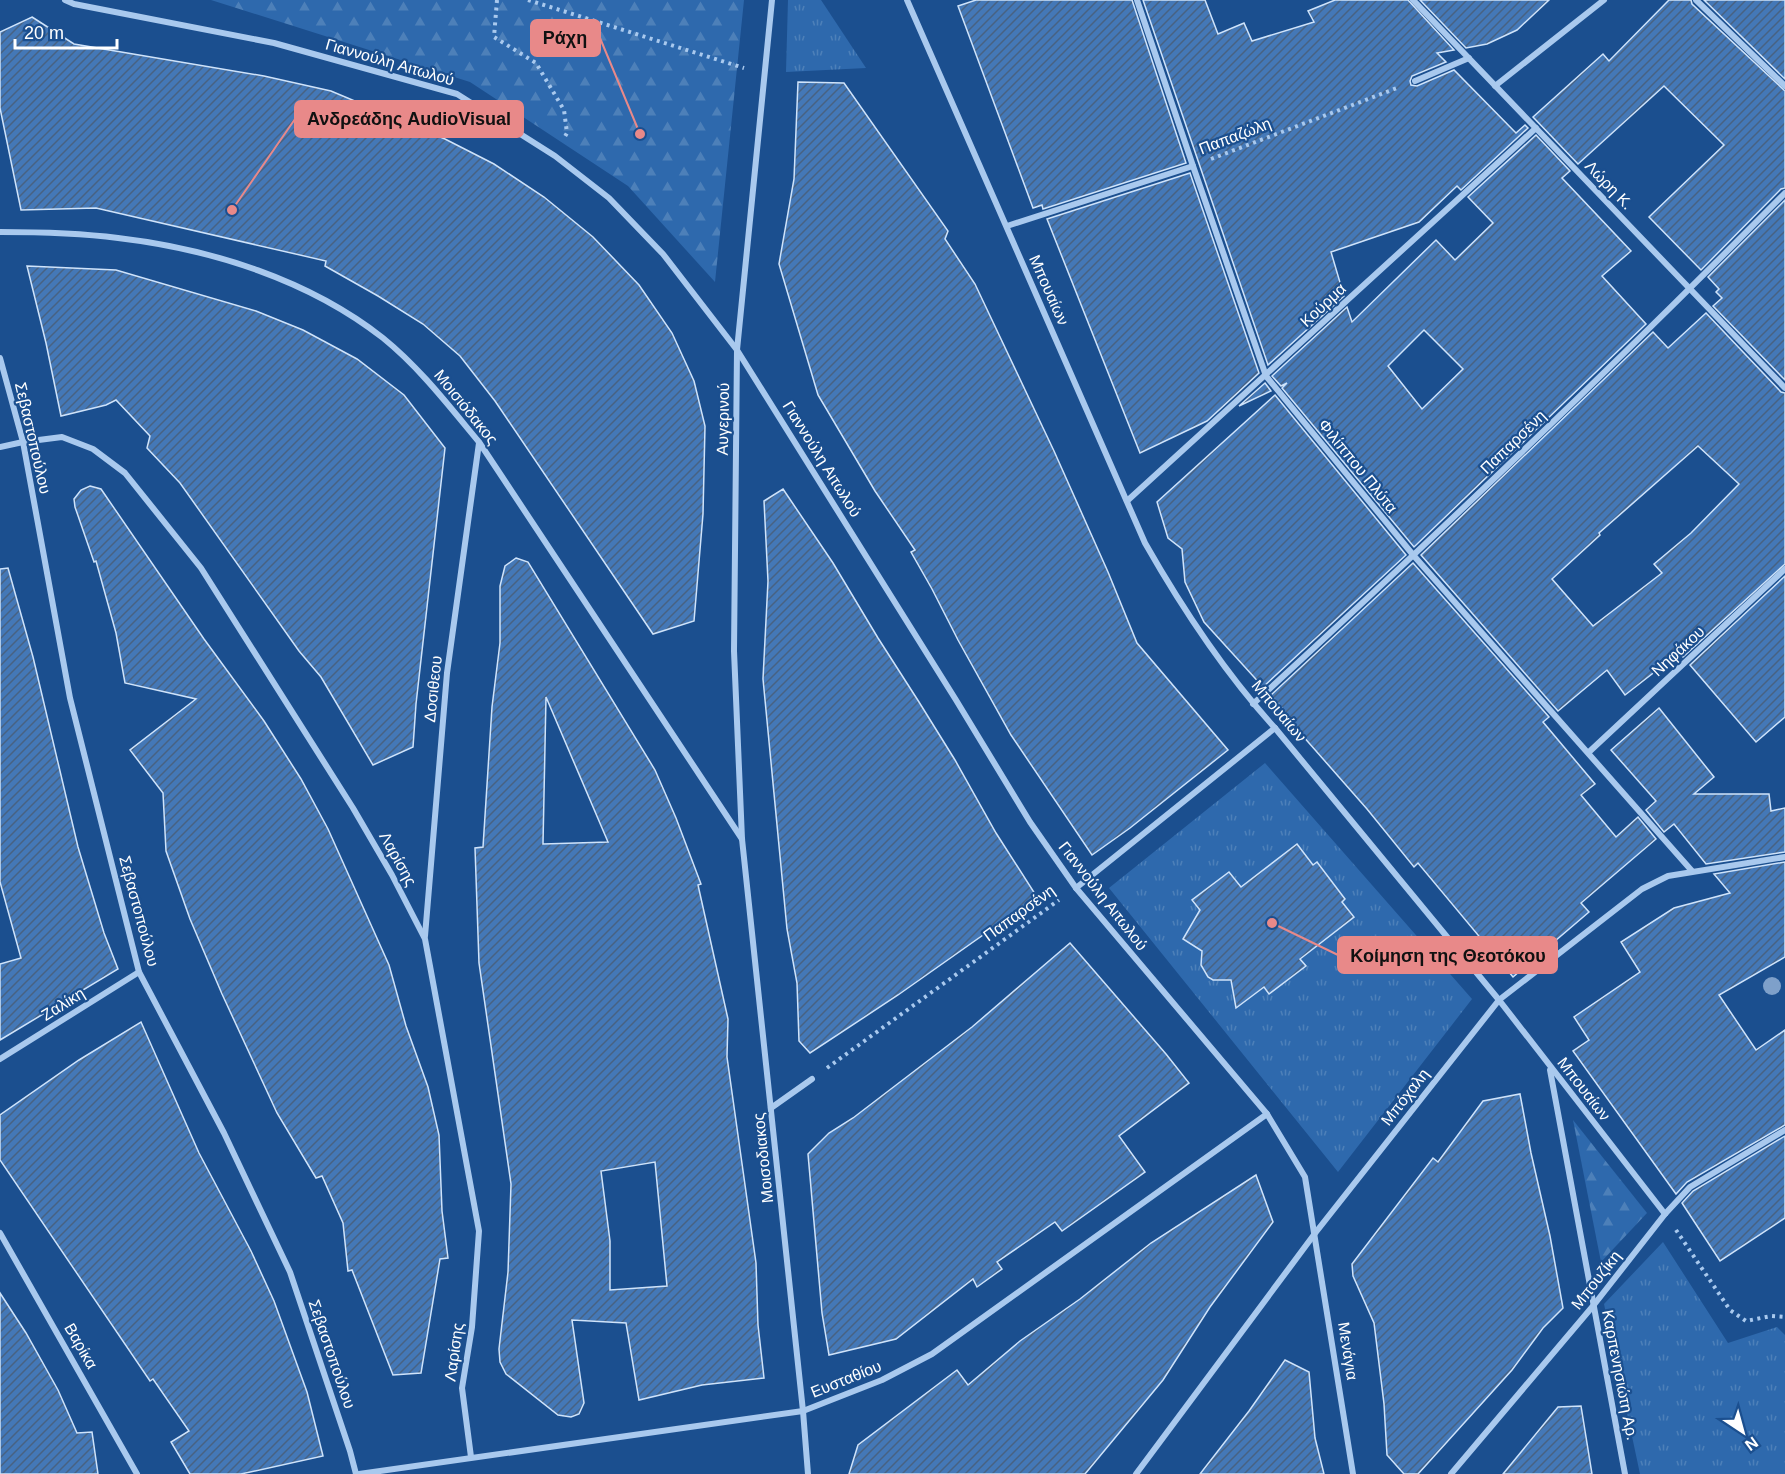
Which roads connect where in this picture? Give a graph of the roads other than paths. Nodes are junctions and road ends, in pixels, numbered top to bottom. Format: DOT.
graph roads {
  1 [pos="65,0"];
  2 [pos="772,0"];
  3 [pos="906,0"];
  4 [pos="1137,0"];
  5 [pos="1413,0"];
  6 [pos="1604,0"];
  7 [pos="1696,0"];
  8 [pos="1469,58"];
  9 [pos="1415,81"];
  10 [pos="1496,86"];
  11 [pos="1785,86"];
  12 [pos="1536,128"];
  13 [pos="1193,166"];
  14 [pos="1785,193"];
  15 [pos="1007,226"];
  16 [pos="0,232"];
  17 [pos="1690,289"];
  18 [pos="737,350"];
  19 [pos="0,358"];
  20 [pos="1266,376"];
  21 [pos="1785,388"];
  22 [pos="23,442"];
  23 [pos="479,442"];
  24 [pos="0,447"];
  25 [pos="1127,501"];
  26 [pos="1414,556"];
  27 [pos="1785,569"];
  28 [pos="1253,704"];
  29 [pos="1275,728"];
  30 [pos="1589,752"];
  31 [pos="742,839"];
  32 [pos="1785,857"];
  33 [pos="1692,871"];
  34 [pos="1076,888"];
  35 [pos="425,939"];
  36 [pos="140,972"];
  37 [pos="1499,1000"];
  38 [pos="0,1059"];
  39 [pos="1550,1068"];
  40 [pos="812,1079"];
  41 [pos="771,1108"];
  42 [pos="1267,1114"];
  43 [pos="1785,1130"];
  44 [pos="1665,1214"];
  45 [pos="1316,1232"];
  46 [pos="0,1233"];
  47 [pos="1593,1306"];
  48 [pos="803,1411"];
  49 [pos="471,1457"];
  50 [pos="137,1474"];
  51 [pos="357,1474"];
  52 [pos="808,1474"];
  53 [pos="1136,1474"];
  54 [pos="1353,1474"];
  55 [pos="1451,1474"];
  56 [pos="1625,1474"];
  1 -- 18 [label="street, Γιαννούλη Αιτωλού"];
  2 -- 18 [label="street, Αυγερινού"];
  3 -- 15 [label="street, Μπουαίων"];
  4 -- 13 [label="street, Φιλίππου Πλύτα"];
  5 -- 8 [label="street, Λώρη Κ."];
  6 -- 10 [label="street"];
  7 -- 11 [label="street"];
  8 -- 9 [label="street"];
  8 -- 10 [label="street, Λώρη Κ."];
  10 -- 12 [label="street, Λώρη Κ."];
  12 -- 17 [label="street, Λώρη Κ."];
  12 -- 20 [label="street, Κούρμα"];
  13 -- 15 [label="street, Παπαζώλη"];
  13 -- 20 [label="street, Φιλίππου Πλύτα"];
  14 -- 17 [label="street, Παπαρσένη"];
  15 -- 25 [label="street, Μπουαίων"];
  16 -- 23 [label="street, Μοισιόδακος"];
  17 -- 21 [label="street, Λώρη Κ."];
  17 -- 26 [label="street, Παπαρσένη"];
  18 -- 31 [label="street, Αυγερινού"];
  18 -- 34 [label="street, Γιαννούλη Αιτωλού"];
  19 -- 22 [label="street, Σεβαστοπούλου"];
  20 -- 25 [label="street, Κούρμα"];
  20 -- 26 [label="street, Φιλίππου Πλύτα"];
  22 -- 24 [label="street, Λαρίσης"];
  22 -- 35 [label="street, Λαρίσης"];
  22 -- 36 [label="street, Σεβαστοπούλου"];
  23 -- 31 [label="street, Μοισιόδακος"];
  23 -- 35 [label="street, Δοσιθεου"];
  25 -- 28 [label="street, Μπουαίων"];
  26 -- 28 [label="street, Παπαρσένη"];
  26 -- 30 [label="street, Φιλίππου Πλύτα"];
  27 -- 30 [label="street, Νηφάκου"];
  28 -- 29 [label="street, Μπουαίων"];
  29 -- 34 [label="street, Παπαρσένη"];
  29 -- 37 [label="street, Μπουαίων"];
  30 -- 33 [label="street, Φιλίππου Πλύτα"];
  31 -- 41 [label="street, Μοισοδιακος"];
  32 -- 33 [label="street, Μπόχαλη"];
  33 -- 37 [label="street, Μπόχαλη"];
  34 -- 42 [label="street, Γιαννούλη Αιτωλού"];
  35 -- 49 [label="street, Λαρίσης"];
  36 -- 38 [label="street, Ζαλίκη"];
  36 -- 51 [label="street, Σεβαστοπούλου"];
  37 -- 39 [label="street, Μπουαίων"];
  37 -- 45 [label="street, Μπόχαλη"];
  39 -- 44 [label="street, Μπουαίων"];
  39 -- 47 [label="street, Καρπενησιώτη Αρ."];
  40 -- 41 [label="street"];
  41 -- 48 [label="street, Μοισοδιακος"];
  42 -- 45 [label="street, Γιαννούλη Αιτωλού"];
  42 -- 48 [label="street, Ευσταθίου"];
  43 -- 44 [label="street, Μπουζίκη"];
  44 -- 47 [label="street, Μπουζίκη"];
  45 -- 53 [label="street, Μπόχαλη"];
  45 -- 54 [label="street, Μενάγια"];
  46 -- 50 [label="street, Βαρίκα"];
  47 -- 55 [label="street, Μπουζίκη"];
  47 -- 56 [label="street, Καρπενησιώτη Αρ."];
  48 -- 49 [label="street, Ευσταθίου"];
  48 -- 52 [label="street, Μοισοδιακος"];
  49 -- 51 [label="street, Ευσταθίου"];
}
